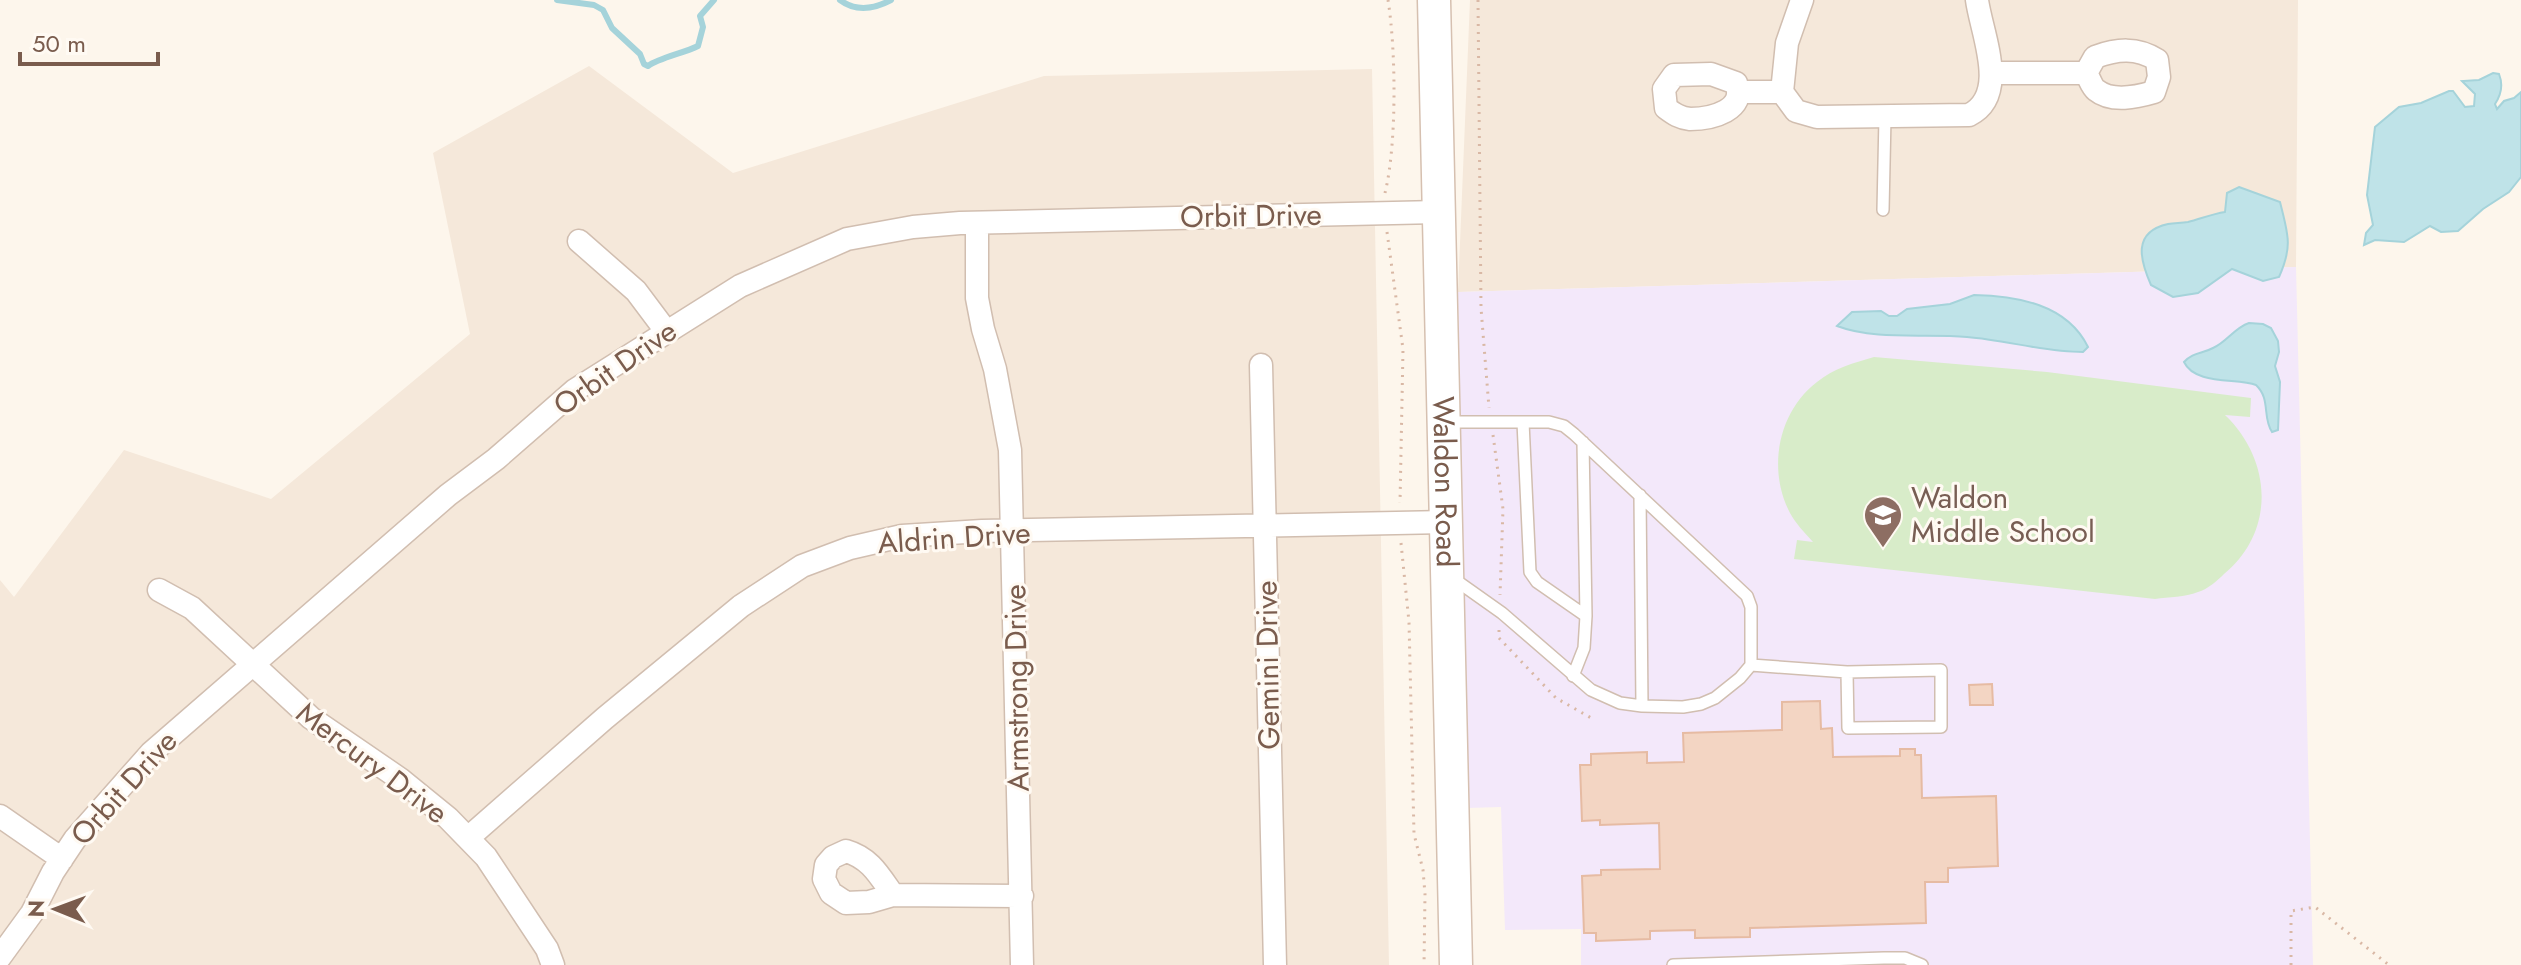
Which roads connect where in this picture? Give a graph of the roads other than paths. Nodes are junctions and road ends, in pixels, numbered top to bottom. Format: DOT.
graph roads {
  1 [pos="1434,0"];
  2 [pos="1802,0"];
  3 [pos="1977,0"];
  4 [pos="1991,73"];
  5 [pos="2086,73"];
  6 [pos="1740,92"];
  7 [pos="1782,92"];
  8 [pos="1885,117"];
  9 [pos="1883,210"];
  10 [pos="1438,212"];
  11 [pos="977,223"];
  12 [pos="579,241"];
  13 [pos="666,331"];
  14 [pos="1261,365"];
  15 [pos="1443,422"];
  16 [pos="1523,422"];
  17 [pos="1583,442"];
  18 [pos="1640,495"];
  19 [pos="1446,522"];
  20 [pos="1265,526"];
  21 [pos="1014,532"];
  22 [pos="1447,574"];
  23 [pos="159,590"];
  24 [pos="1586,616"];
  25 [pos="252,665"];
  26 [pos="1751,665"];
  27 [pos="1847,672"];
  28 [pos="1573,676"];
  29 [pos="1642,706"];
  30 [pos="0,816"];
  31 [pos="468,838"];
  32 [pos="62,859"];
  33 [pos="893,895"];
  34 [pos="1022,896"];
  35 [pos="0,957"];
  36 [pos="553,965"];
  37 [pos="1022,965"];
  38 [pos="1275,965"];
  39 [pos="1456,965"];
  40 [pos="1673,965"];
  41 [pos="1922,965"];
  1 -- 10 [label="street, Waldon Road"];
  2 -- 7 [label="street"];
  3 -- 4 [label="street"];
  4 -- 5 [label="street"];
  4 -- 8 [label="street"];
  6 -- 7 [label="street"];
  7 -- 8 [label="street"];
  8 -- 9 [label="lane"];
  10 -- 11 [label="street, Orbit Drive"];
  10 -- 15 [label="street, Waldon Road"];
  11 -- 13 [label="street, Orbit Drive"];
  11 -- 21 [label="street, Armstrong Drive"];
  12 -- 13 [label="street"];
  13 -- 25 [label="street, Orbit Drive"];
  14 -- 20 [label="street, Gemini Drive"];
  15 -- 16 [label="lane"];
  15 -- 19 [label="street, Waldon Road"];
  16 -- 17 [label="lane"];
  16 -- 24 [label="lane"];
  17 -- 18 [label="lane"];
  17 -- 24 [label="lane"];
  18 -- 26 [label="lane"];
  18 -- 29 [label="lane"];
  19 -- 20 [label="street, Aldrin Drive"];
  19 -- 22 [label="street, Waldon Road"];
  20 -- 21 [label="street, Aldrin Drive"];
  20 -- 38 [label="street, Gemini Drive"];
  21 -- 31 [label="street, Aldrin Drive"];
  21 -- 34 [label="street, Armstrong Drive"];
  22 -- 28 [label="lane"];
  22 -- 39 [label="street, Waldon Road"];
  23 -- 25 [label="street, Mercury Drive"];
  24 -- 28 [label="lane"];
  25 -- 31 [label="street, Mercury Drive"];
  25 -- 32 [label="street, Orbit Drive"];
  26 -- 27 [label="lane"];
  26 -- 29 [label="lane"];
  27 -- 27 [label="lane"];
  28 -- 29 [label="lane"];
  30 -- 32 [label="street"];
  31 -- 36 [label="street, Mercury Drive"];
  32 -- 35 [label="street, Orbit Drive"];
  33 -- 34 [label="street"];
  34 -- 37 [label="street, Armstrong Drive"];
  40 -- 41 [label="lane"];
}
